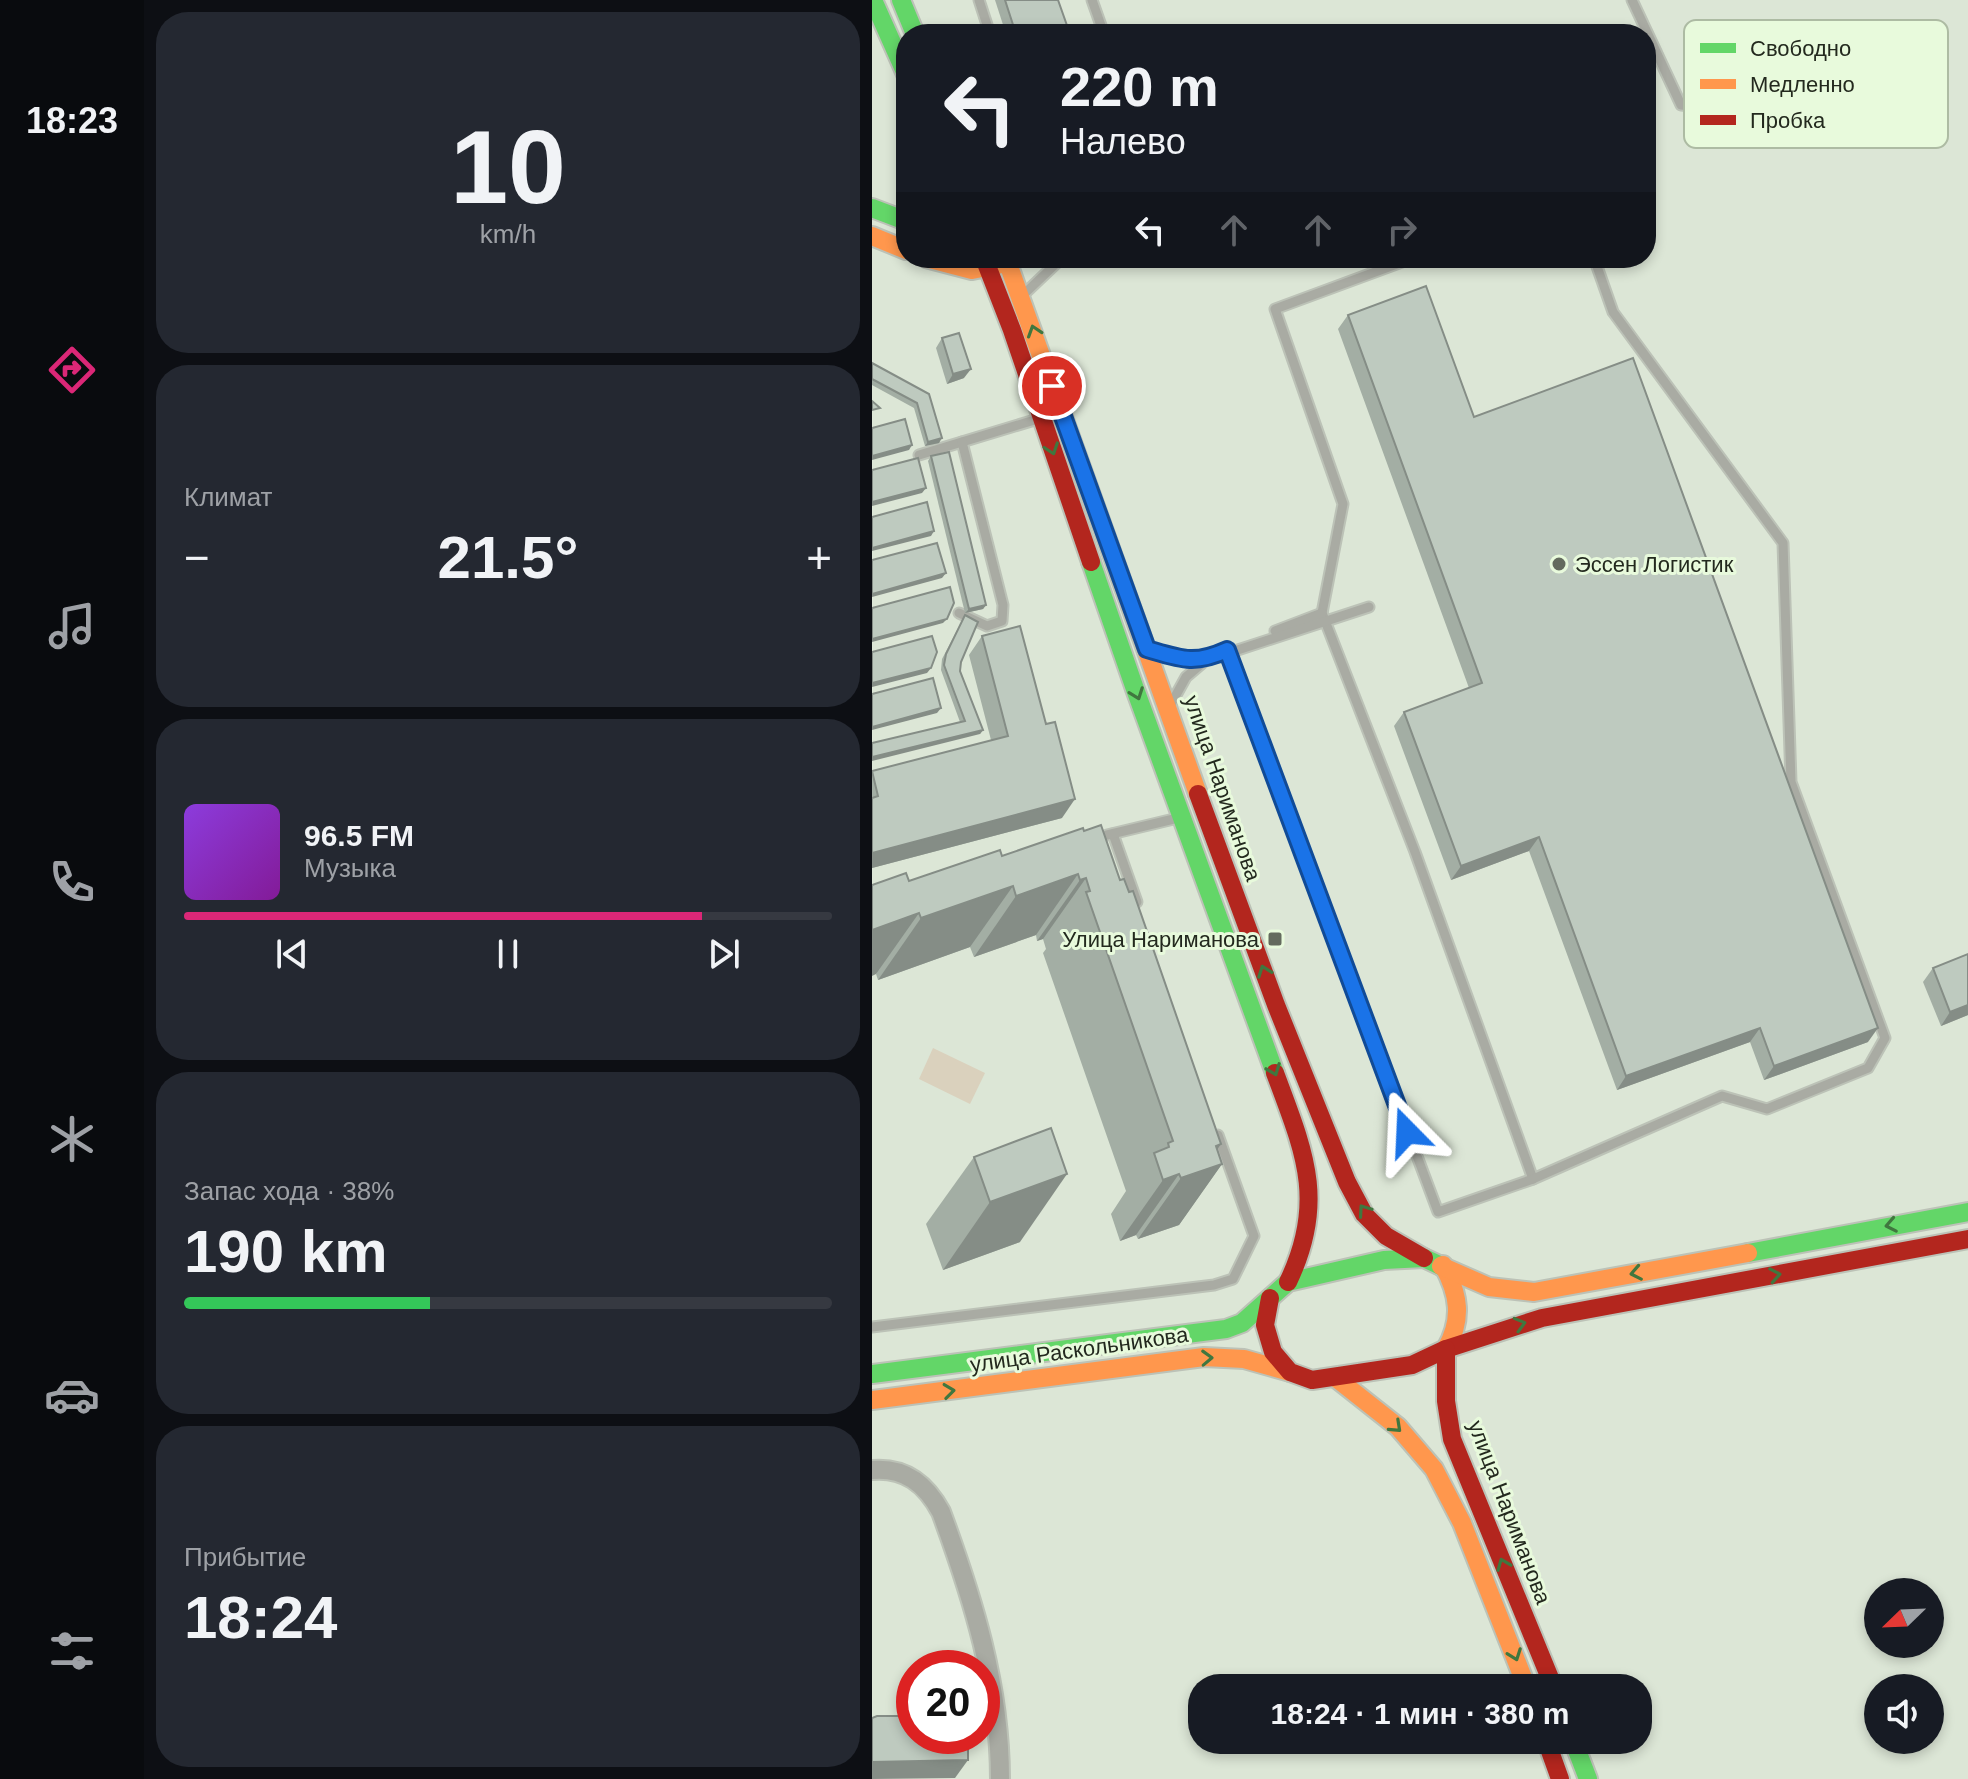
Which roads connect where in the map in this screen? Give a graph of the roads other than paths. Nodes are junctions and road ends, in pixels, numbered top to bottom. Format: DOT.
graph roads {
  1 [pos="873,0"];
  2 [pos="901,0"];
  3 [pos="979,0"];
  4 [pos="1092,0"];
  5 [pos="1632,0"];
  6 [pos="911,24"];
  7 [pos="987,24"];
  8 [pos="1100,24"];
  9 [pos="1643,24"];
  10 [pos="1656,51"];
  11 [pos="896,52"];
  12 [pos="1684,105"];
  13 [pos="872,208"];
  14 [pos="896,216"];
  15 [pos="872,236"];
  16 [pos="896,246"];
  17 [pos="956,268"];
  18 [pos="983,268"];
  19 [pos="987,268"];
  20 [pos="1010,268"];
  21 [pos="1051,268"];
  22 [pos="1386,268"];
  23 [pos="1598,268"];
  24 [pos="1022,296"];
  25 [pos="1041,418"];
  26 [pos="962,442"];
  27 [pos="919,455"];
  28 [pos="1369,607"];
  29 [pos="959,613"];
  30 [pos="1322,613"];
  31 [pos="1147,649"];
  32 [pos="1227,650"];
  33 [pos="1204,661"];
  34 [pos="1170,707"];
  35 [pos="1181,817"];
  36 [pos="1113,834"];
  37 [pos="1097,838"];
  38 [pos="1139,908"];
  39 [pos="1214,1123"];
  40 [pos="1533,1179"];
  41 [pos="1968,1212"];
  42 [pos="1968,1239"];
  43 [pos="1424,1258"];
  44 [pos="1443,1265"];
  45 [pos="1288,1282"];
  46 [pos="1270,1298"];
  47 [pos="872,1327"];
  48 [pos="1446,1349"];
  49 [pos="1290,1372"];
  50 [pos="872,1374"];
  51 [pos="1336,1378"];
  52 [pos="872,1400"];
  53 [pos="872,1470"];
  54 [pos="1522,1674"];
  55 [pos="1548,1674"];
  56 [pos="1551,1754"];
  57 [pos="1578,1754"];
  58 [pos="1000,1779"];
  59 [pos="1560,1779"];
  60 [pos="1588,1779"];
  1 -- 11 [label="main road"];
  2 -- 6 [label="main road"];
  3 -- 7 [label="lane"];
  4 -- 8 [label="lane"];
  5 -- 9 [label="lane"];
  10 -- 12 [label="lane"];
  13 -- 14 [label="main road"];
  15 -- 16 [label="main road"];
  17 -- 18 [label="main road"];
  19 -- 25 [label="main road"];
  20 -- 24 [label="main road, улица Нариманова"];
  21 -- 24 [label="lane"];
  22 -- 30 [label="lane"];
  23 -- 40 [label="lane"];
  31 -- 24 [label="main road, улица Нариманова, one-way"];
  25 -- 26 [label="lane"];
  25 -- 35 [label="main road, one-way"];
  26 -- 27 [label="lane"];
  26 -- 29 [label="lane"];
  28 -- 33 [label="lane"];
  30 -- 32 [label="lane"];
  30 -- 40 [label="lane"];
  31 -- 33 [label="lane"];
  31 -- 34 [label="main road, улица Нариманова"];
  32 -- 33 [label="lane"];
  32 -- 40 [label="lane"];
  33 -- 34 [label="lane"];
  43 -- 34 [label="main road, улица Нариманова, one-way"];
  35 -- 36 [label="lane"];
  35 -- 45 [label="main road, one-way"];
  36 -- 37 [label="lane"];
  36 -- 38 [label="lane"];
  39 -- 47 [label="lane"];
  41 -- 44 [label="main road, one-way"];
  48 -- 42 [label="main road, one-way"];
  43 -- 44 [label="main road"];
  43 -- 45 [label="main road"];
  44 -- 48 [label="main road"];
  45 -- 46 [label="main road"];
  46 -- 49 [label="main road"];
  46 -- 50 [label="main road, улица Раскольникова"];
  48 -- 51 [label="main road"];
  55 -- 48 [label="main road, улица Нариманова, one-way"];
  49 -- 51 [label="main road"];
  52 -- 49 [label="main road, улица Раскольникова, one-way"];
  51 -- 54 [label="main road, улица Нариманова, one-way"];
  53 -- 58 [label="street"];
  56 -- 59 [label="main road"];
  57 -- 60 [label="main road"];
}
